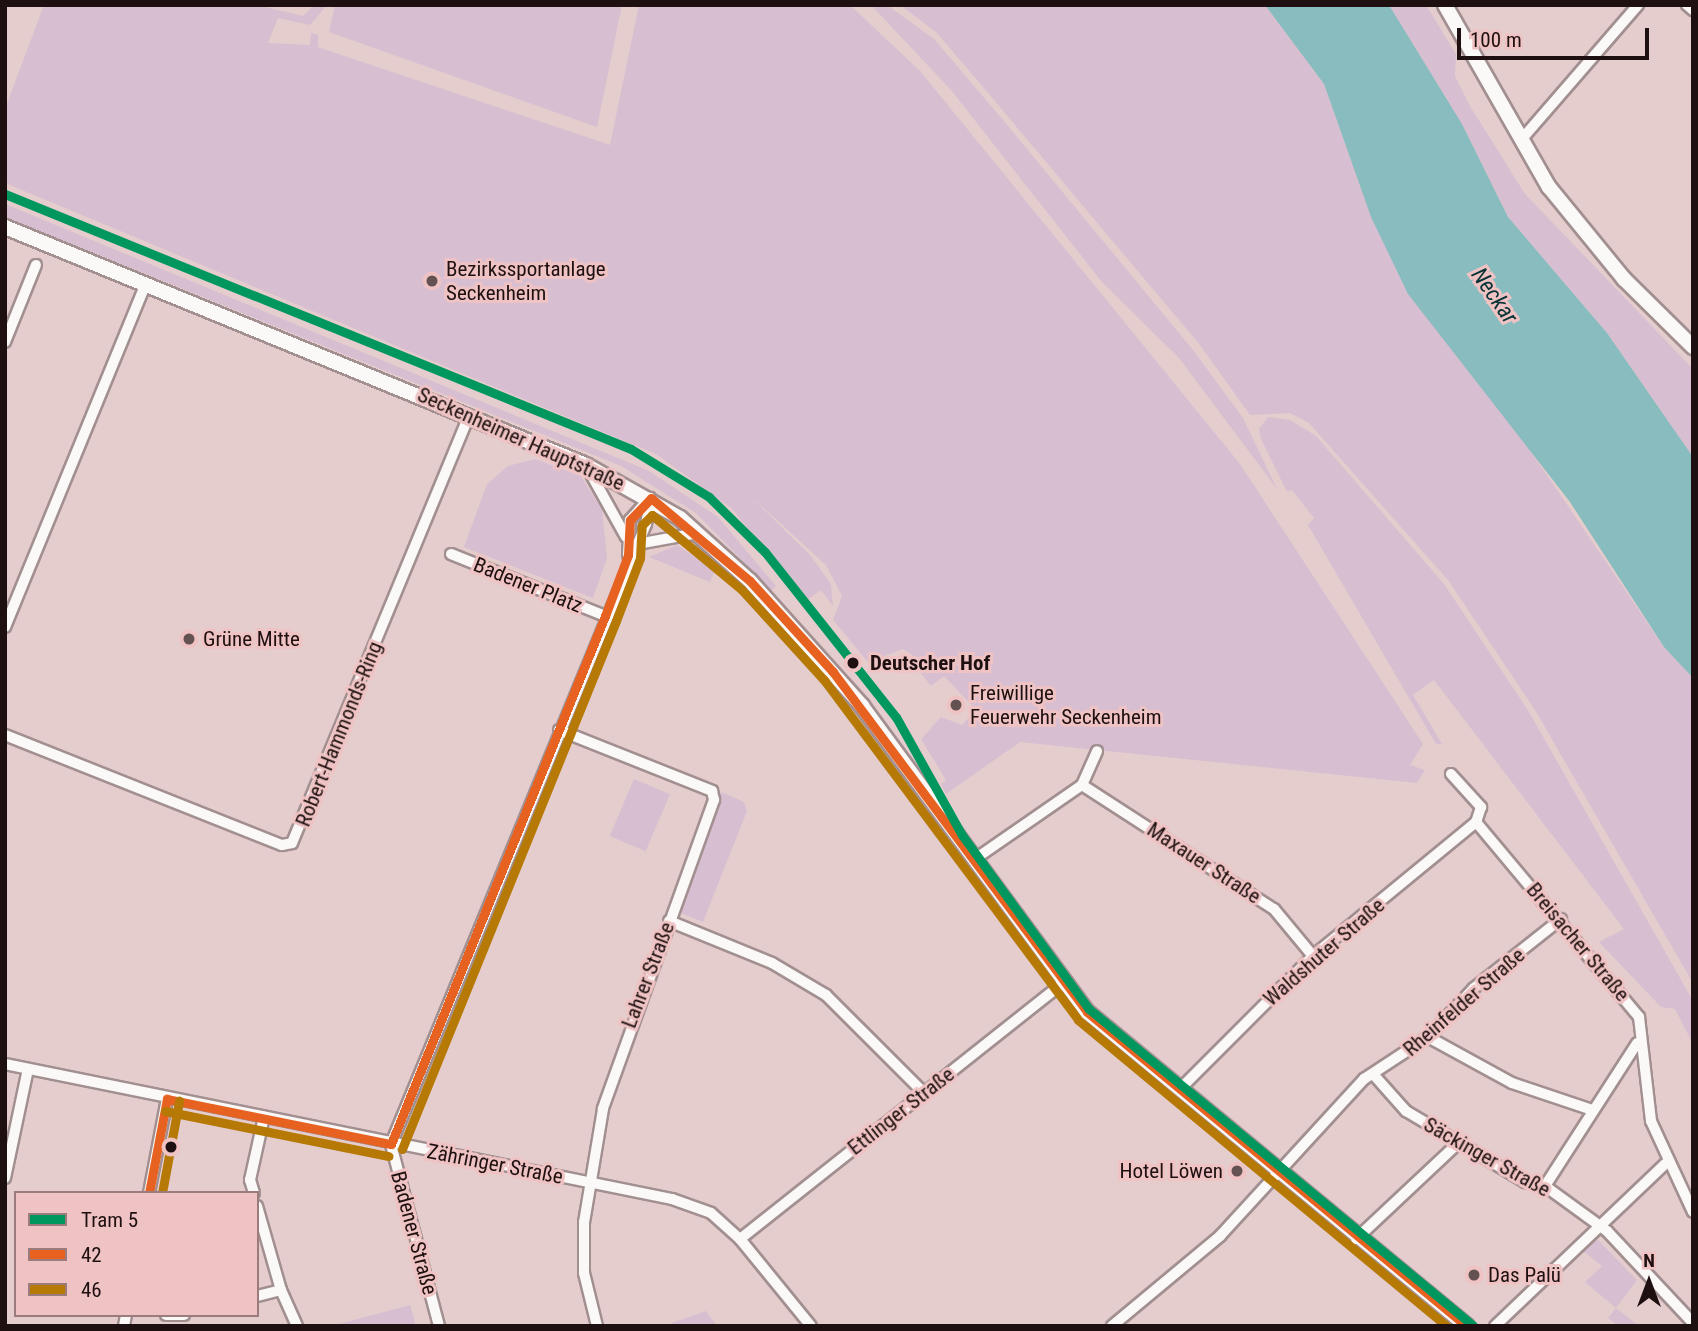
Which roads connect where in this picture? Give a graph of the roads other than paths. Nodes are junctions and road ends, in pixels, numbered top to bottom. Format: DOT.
graph roads {
  1 [pos="1445,5"];
  2 [pos="1638,5"];
  3 [pos="1688,5"];
  4 [pos="1693,10"];
  5 [pos="1521,140"];
  6 [pos="5,227"];
  7 [pos="36,265"];
  8 [pos="145,285"];
  9 [pos="5,342"];
  10 [pos="1693,347"];
  11 [pos="469,415"];
  12 [pos="586,465"];
  13 [pos="651,498"];
  14 [pos="698,533"];
  15 [pos="626,537"];
  16 [pos="637,544"];
  17 [pos="451,554"];
  18 [pos="628,555"];
  19 [pos="605,616"];
  20 [pos="5,627"];
  21 [pos="559,730"];
  22 [pos="5,735"];
  23 [pos="1097,751"];
  24 [pos="1451,774"];
  25 [pos="1082,785"];
  26 [pos="1476,822"];
  27 [pos="975,859"];
  28 [pos="1561,919"];
  29 [pos="669,920"];
  30 [pos="1313,956"];
  31 [pos="1062,984"];
  32 [pos="1429,1037"];
  33 [pos="1638,1042"];
  34 [pos="5,1064"];
  35 [pos="28,1069"];
  36 [pos="1373,1074"];
  37 [pos="1180,1089"];
  38 [pos="924,1093"];
  39 [pos="167,1099"];
  40 [pos="1592,1110"];
  41 [pos="264,1117"];
  42 [pos="391,1143"];
  43 [pos="1457,1143"];
  44 [pos="1665,1164"];
  45 [pos="1277,1172"];
  46 [pos="5,1178"];
  47 [pos="589,1182"];
  48 [pos="1545,1186"];
  49 [pos="149,1191"];
  50 [pos="253,1191"];
  51 [pos="1693,1212"];
  52 [pos="259,1213"];
  53 [pos="1598,1226"];
  54 [pos="740,1238"];
  55 [pos="1356,1239"];
  56 [pos="281,1290"];
  57 [pos="259,1296"];
  58 [pos="1693,1323"];
  59 [pos="297,1326"];
  60 [pos="439,1326"];
  61 [pos="597,1326"];
  62 [pos="811,1326"];
  63 [pos="1112,1326"];
  64 [pos="1467,1326"];
  65 [pos="1496,1326"];
  1 -- 5 [label="main road"];
  2 -- 5 [label="street"];
  3 -- 4 [label="street"];
  5 -- 10 [label="main road"];
  6 -- 8 [label="main road, Seckenheimer Hauptstraße"];
  7 -- 9 [label="street"];
  8 -- 11 [label="main road, Seckenheimer Hauptstraße"];
  8 -- 20 [label="street"];
  11 -- 12 [label="main road, Seckenheimer Hauptstraße"];
  11 -- 22 [label="street, Robert-Hammonds-Ring"];
  12 -- 13 [label="main road, Seckenheimer Hauptstraße"];
  12 -- 15 [label="street, Badener Straße"];
  13 -- 14 [label="main road, Seckenheimer Hauptstraße"];
  13 -- 15 [label="street"];
  13 -- 16 [label="street, Badener Straße"];
  14 -- 16 [label="street"];
  14 -- 27 [label="main road, Seckenheimer Hauptstraße"];
  15 -- 18 [label="street, Badener Straße"];
  16 -- 18 [label="street, Badener Straße"];
  17 -- 19 [label="street, Badener Platz"];
  18 -- 19 [label="street, Badener Straße"];
  19 -- 21 [label="street, Badener Straße"];
  21 -- 29 [label="street, Lahrer Straße"];
  21 -- 42 [label="street, Badener Straße"];
  23 -- 25 [label="street"];
  24 -- 26 [label="street, Breisacher Straße"];
  25 -- 27 [label="street"];
  25 -- 30 [label="street, Maxauer Straße"];
  26 -- 28 [label="street, Breisacher Straße"];
  26 -- 30 [label="street, Waldshuter Straße"];
  27 -- 31 [label="main road, Seckenheimer Hauptstraße"];
  28 -- 32 [label="street, Rheinfelder Straße"];
  28 -- 33 [label="street, Breisacher Straße"];
  29 -- 38 [label="street"];
  29 -- 47 [label="street, Lahrer Straße"];
  30 -- 37 [label="street, Waldshuter Straße"];
  31 -- 37 [label="main road, Seckenheimer Hauptstraße"];
  31 -- 38 [label="street, Ettlinger Straße"];
  32 -- 36 [label="street, Rheinfelder Straße"];
  32 -- 40 [label="street"];
  33 -- 40 [label="street"];
  33 -- 44 [label="street, Breisacher Straße"];
  34 -- 35 [label="street, Zähringer Straße"];
  35 -- 39 [label="street, Zähringer Straße"];
  35 -- 46 [label="street"];
  36 -- 43 [label="street, Säckinger Straße"];
  36 -- 45 [label="street, Rheinfelder Straße"];
  37 -- 45 [label="main road, Seckenheimer Hauptstraße"];
  38 -- 54 [label="street, Ettlinger Straße"];
  39 -- 41 [label="street, Zähringer Straße"];
  39 -- 49 [label="street"];
  40 -- 48 [label="street"];
  41 -- 42 [label="street, Zähringer Straße"];
  41 -- 50 [label="street"];
  42 -- 47 [label="street, Zähringer Straße"];
  42 -- 60 [label="street, Badener Straße"];
  43 -- 48 [label="street, Säckinger Straße"];
  43 -- 55 [label="street"];
  44 -- 51 [label="street, Breisacher Straße"];
  44 -- 53 [label="street"];
  45 -- 55 [label="main road, Seckenheimer Hauptstraße"];
  45 -- 63 [label="street, Rheinfelder Straße"];
  47 -- 54 [label="street, Zähringer Straße"];
  47 -- 61 [label="street, Lahrer Straße"];
  48 -- 53 [label="street, Säckinger Straße"];
  52 -- 56 [label="street"];
  53 -- 58 [label="street, Säckinger Straße"];
  53 -- 65 [label="street"];
  54 -- 62 [label="street, Zähringer Straße"];
  55 -- 64 [label="main road, Seckenheimer Hauptstraße"];
  56 -- 57 [label="street"];
  56 -- 59 [label="street"];
}
